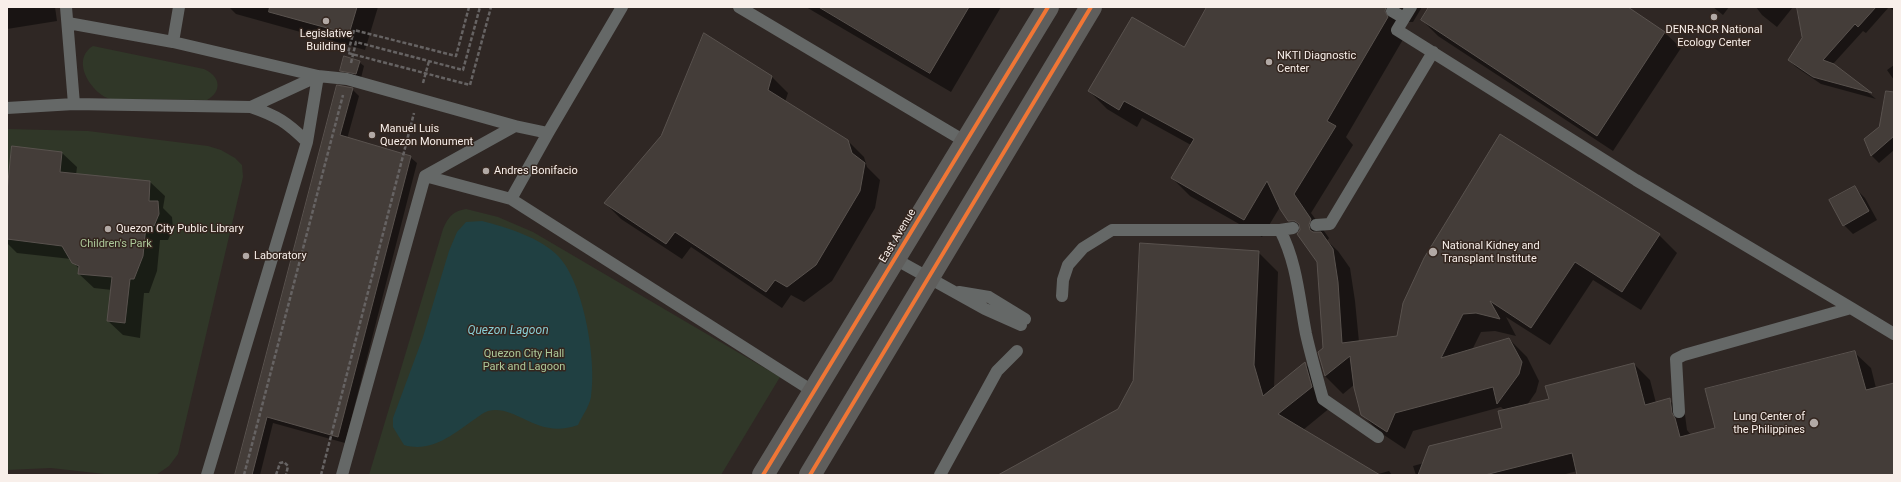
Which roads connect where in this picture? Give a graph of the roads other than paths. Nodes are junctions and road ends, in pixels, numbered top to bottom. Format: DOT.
graph roads {
  1 [pos="66,7"];
  2 [pos="179,7"];
  3 [pos="622,7"];
  4 [pos="739,7"];
  5 [pos="1048,7"];
  6 [pos="1091,7"];
  7 [pos="1411,7"];
  8 [pos="1392,11"];
  9 [pos="1404,18"];
  10 [pos="68,23"];
  11 [pos="172,42"];
  12 [pos="1432,52"];
  13 [pos="318,76"];
  14 [pos="74,104"];
  15 [pos="251,107"];
  16 [pos="7,108"];
  17 [pos="515,126"];
  18 [pos="548,133"];
  19 [pos="307,142"];
  20 [pos="966,142"];
  21 [pos="425,176"];
  22 [pos="511,199"];
  23 [pos="1316,225"];
  24 [pos="1293,228"];
  25 [pos="1280,230"];
  26 [pos="895,259"];
  27 [pos="928,279"];
  28 [pos="1062,296"];
  29 [pos="1851,308"];
  30 [pos="1023,322"];
  31 [pos="1894,334"];
  32 [pos="1017,351"];
  33 [pos="814,392"];
  34 [pos="1679,412"];
  35 [pos="1378,437"];
  36 [pos="207,475"];
  37 [pos="342,475"];
  38 [pos="764,475"];
  39 [pos="810,475"];
  40 [pos="940,475"];
  1 -- 10 [label="lane"];
  2 -- 11 [label="lane"];
  3 -- 18 [label="lane"];
  4 -- 20 [label="lane"];
  5 -- 20 [label="main road, East Avenue"];
  6 -- 27 [label="main road"];
  7 -- 9 [label="lane"];
  8 -- 9 [label="lane"];
  9 -- 12 [label="lane"];
  10 -- 11 [label="lane"];
  10 -- 14 [label="lane"];
  11 -- 13 [label="lane"];
  12 -- 23 [label="lane"];
  12 -- 29 [label="lane"];
  13 -- 15 [label="lane"];
  13 -- 17 [label="lane"];
  13 -- 19 [label="lane"];
  14 -- 15 [label="lane"];
  14 -- 16 [label="lane"];
  15 -- 19 [label="lane"];
  17 -- 18 [label="lane"];
  17 -- 21 [label="lane"];
  18 -- 22 [label="lane"];
  19 -- 36 [label="lane"];
  20 -- 26 [label="main road, East Avenue"];
  21 -- 22 [label="lane"];
  21 -- 37 [label="lane"];
  22 -- 33 [label="lane"];
  24 -- 25 [label="lane"];
  25 -- 28 [label="lane"];
  25 -- 35 [label="lane"];
  26 -- 27 [label="lane"];
  26 -- 33 [label="main road, East Avenue"];
  27 -- 30 [label="lane"];
  27 -- 39 [label="main road"];
  29 -- 31 [label="lane"];
  29 -- 34 [label="lane"];
  32 -- 40 [label="lane"];
  33 -- 38 [label="main road, East Avenue"];
}
